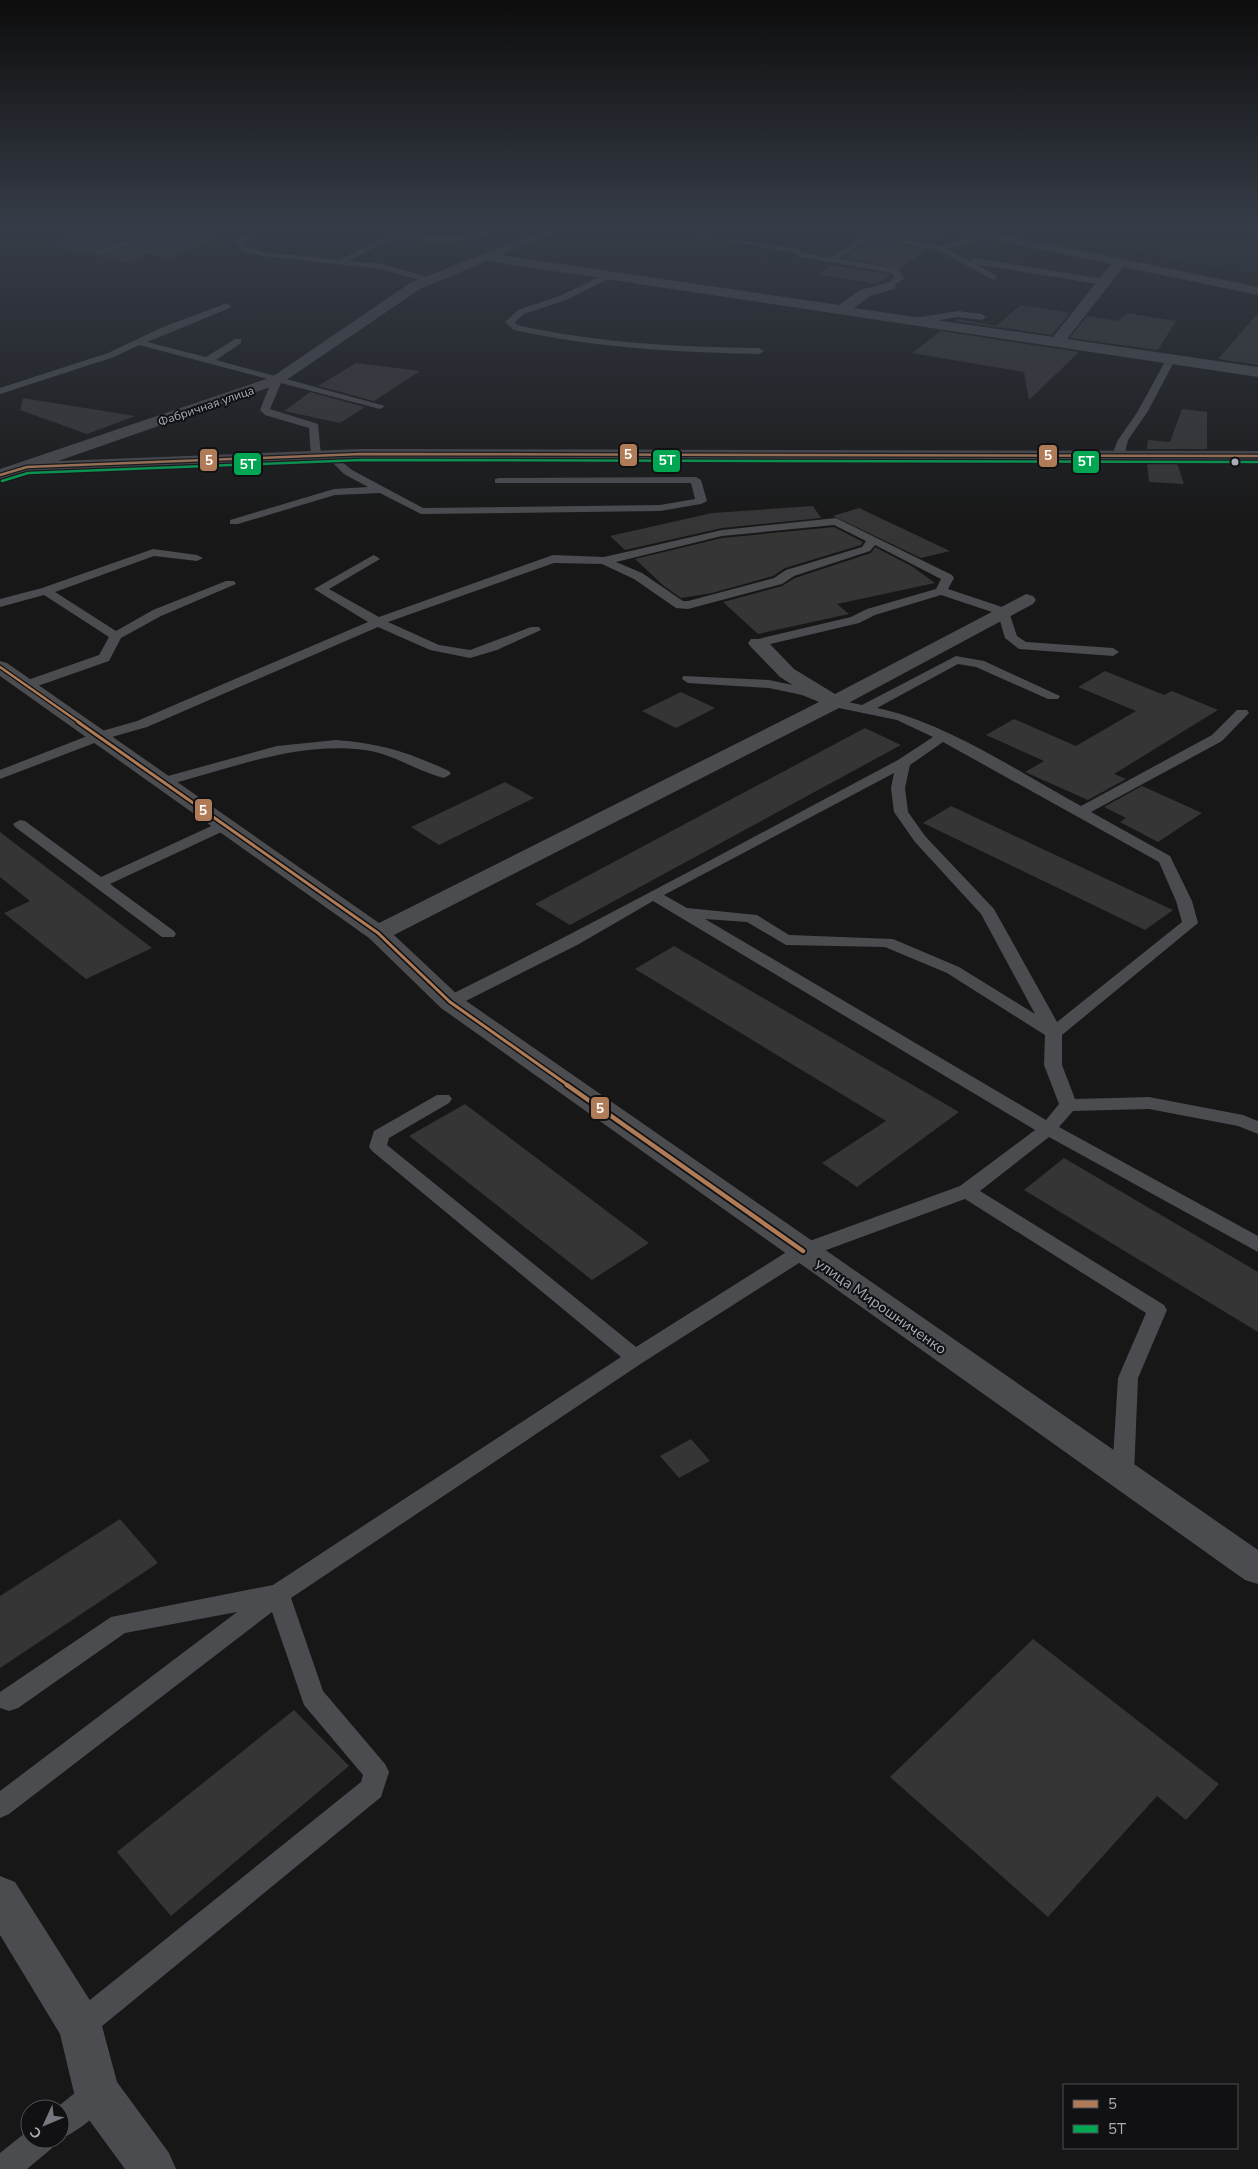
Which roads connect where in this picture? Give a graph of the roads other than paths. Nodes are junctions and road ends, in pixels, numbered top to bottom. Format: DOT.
graph roads {
  1 [pos="166,329"];
  2 [pos="350,329"];
  3 [pos="525,329"];
  4 [pos="971,329"];
  5 [pos="1067,329"];
  6 [pos="238,341"];
  7 [pos="138,342"];
  8 [pos="1057,342"];
  9 [pos="759,351"];
  10 [pos="1171,358"];
  11 [pos="206,360"];
  12 [pos="1258,372"];
  13 [pos="277,380"];
  14 [pos="0,391"];
  15 [pos="380,406"];
  16 [pos="323,455"];
  17 [pos="1119,456"];
  18 [pos="1258,456"];
  19 [pos="27,467"];
  20 [pos="0,475"];
  21 [pos="499,480"];
  22 [pos="381,490"];
  23 [pos="234,522"];
  24 [pos="873,540"];
  25 [pos="197,558"];
  26 [pos="374,559"];
  27 [pos="604,561"];
  28 [pos="230,584"];
  29 [pos="46,591"];
  30 [pos="941,591"];
  31 [pos="1026,600"];
  32 [pos="0,603"];
  33 [pos="1004,612"];
  34 [pos="378,622"];
  35 [pos="535,630"];
  36 [pos="116,636"];
  37 [pos="758,643"];
  38 [pos="1113,652"];
  39 [pos="9,675"];
  40 [pos="688,679"];
  41 [pos="1053,696"];
  42 [pos="834,703"];
  43 [pos="864,710"];
  44 [pos="1242,713"];
  45 [pos="100,736"];
  46 [pos="943,736"];
  47 [pos="903,763"];
  48 [pos="444,774"];
  49 [pos="0,776"];
  50 [pos="162,782"];
  51 [pos="1081,812"];
  52 [pos="20,824"];
  53 [pos="225,825"];
  54 [pos="99,883"];
  55 [pos="653,895"];
  56 [pos="685,913"];
  57 [pos="378,932"];
  58 [pos="168,934"];
  59 [pos="450,1002"];
  60 [pos="1054,1033"];
  61 [pos="443,1099"];
  62 [pos="1068,1104"];
  63 [pos="1258,1128"];
  64 [pos="1048,1129"];
  65 [pos="967,1191"];
  66 [pos="1258,1245"];
  67 [pos="803,1251"];
  68 [pos="635,1358"];
  69 [pos="1123,1474"];
  70 [pos="1258,1569"];
  71 [pos="278,1594"];
  72 [pos="10,1700"];
  73 [pos="0,1806"];
  74 [pos="0,1896"];
  75 [pos="80,2026"];
  76 [pos="98,2093"];
  77 [pos="70,2116"];
  78 [pos="29,2149"];
  79 [pos="4,2169"];
  80 [pos="153,2169"];
  1 -- 7 [label="lane"];
  2 -- 13 [label="main road, Фабричная улица"];
  3 -- 9 [label="lane"];
  4 -- 8 [label="street"];
  5 -- 8 [label="street"];
  6 -- 11 [label="lane"];
  7 -- 11 [label="lane"];
  7 -- 14 [label="lane"];
  8 -- 10 [label="street"];
  10 -- 12 [label="street"];
  10 -- 17 [label="lane"];
  11 -- 13 [label="lane"];
  13 -- 15 [label="lane"];
  13 -- 16 [label="lane"];
  13 -- 19 [label="main road, Фабричная улица"];
  16 -- 17 [label="main road"];
  16 -- 19 [label="main road"];
  16 -- 22 [label="lane"];
  17 -- 18 [label="main road"];
  19 -- 20 [label="main road, Фабричная улица"];
  21 -- 22 [label="lane"];
  22 -- 23 [label="lane"];
  24 -- 27 [label="lane"];
  24 -- 27 [label="lane"];
  24 -- 30 [label="lane"];
  25 -- 29 [label="lane"];
  26 -- 34 [label="lane"];
  27 -- 34 [label="lane"];
  28 -- 36 [label="lane"];
  29 -- 32 [label="lane"];
  29 -- 36 [label="lane"];
  30 -- 33 [label="lane"];
  30 -- 37 [label="lane"];
  31 -- 33 [label="street"];
  33 -- 38 [label="lane"];
  33 -- 42 [label="street"];
  34 -- 35 [label="lane"];
  34 -- 45 [label="lane"];
  36 -- 39 [label="lane"];
  37 -- 42 [label="street"];
  39 -- 45 [label="street, улица Мирошниченко"];
  40 -- 42 [label="lane"];
  41 -- 43 [label="lane"];
  42 -- 43 [label="lane"];
  42 -- 57 [label="street"];
  43 -- 46 [label="lane"];
  44 -- 51 [label="lane"];
  45 -- 49 [label="lane"];
  45 -- 50 [label="street, улица Мирошниченко"];
  46 -- 47 [label="lane"];
  46 -- 51 [label="lane"];
  47 -- 55 [label="lane"];
  47 -- 60 [label="lane"];
  48 -- 50 [label="lane"];
  50 -- 53 [label="street, улица Мирошниченко"];
  51 -- 60 [label="lane"];
  52 -- 54 [label="lane"];
  53 -- 54 [label="lane"];
  53 -- 57 [label="street, улица Мирошниченко"];
  54 -- 58 [label="lane"];
  55 -- 56 [label="lane"];
  55 -- 59 [label="lane"];
  56 -- 60 [label="lane"];
  56 -- 64 [label="lane"];
  57 -- 59 [label="street, улица Мирошниченко"];
  59 -- 67 [label="street, улица Мирошниченко"];
  60 -- 62 [label="lane"];
  61 -- 68 [label="lane"];
  62 -- 63 [label="lane"];
  62 -- 64 [label="lane"];
  64 -- 65 [label="lane"];
  64 -- 66 [label="lane"];
  65 -- 67 [label="lane"];
  65 -- 69 [label="lane"];
  67 -- 68 [label="lane"];
  67 -- 69 [label="street, улица Мирошниченко"];
  68 -- 71 [label="lane"];
  69 -- 70 [label="street, улица Мирошниченко"];
  71 -- 72 [label="lane"];
  71 -- 73 [label="lane"];
  71 -- 75 [label="lane"];
  74 -- 75 [label="street"];
  75 -- 76 [label="street"];
  76 -- 77 [label="lane"];
  76 -- 80 [label="street"];
  78 -- 79 [label="lane"];
}
